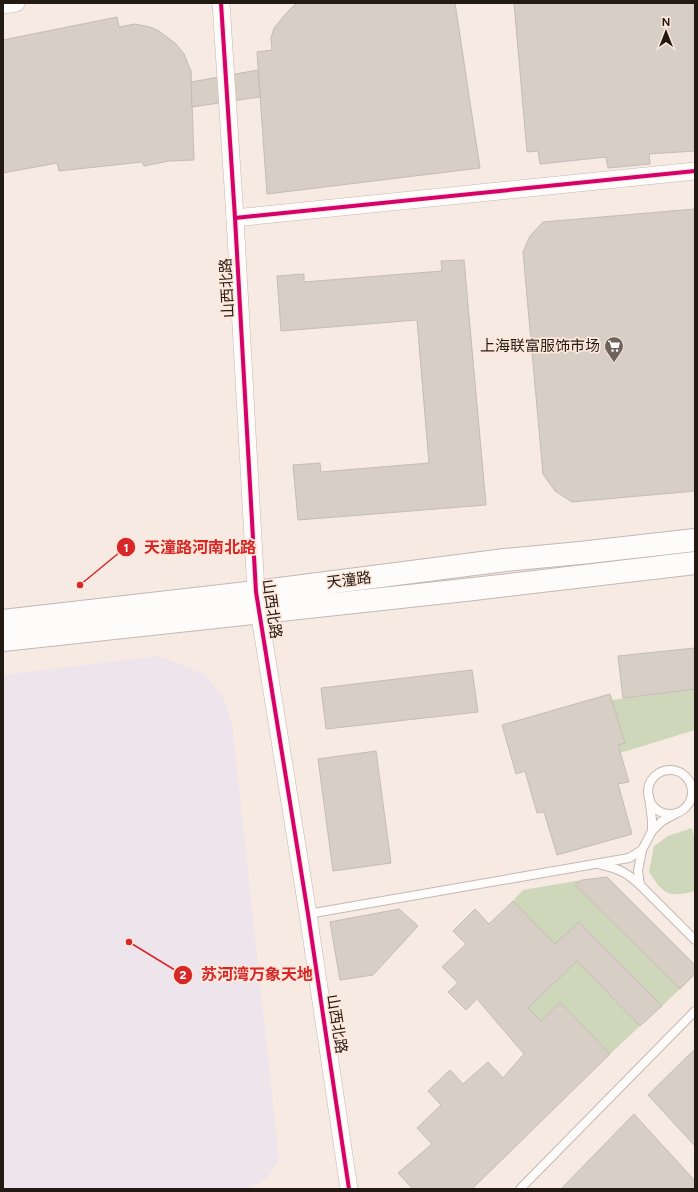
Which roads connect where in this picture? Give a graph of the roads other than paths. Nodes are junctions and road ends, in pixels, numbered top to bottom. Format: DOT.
graph roads {
  1 [pos="16,3"];
  2 [pos="220,3"];
  3 [pos="3,5"];
  4 [pos="695,171"];
  5 [pos="235,218"];
  6 [pos="695,540"];
  7 [pos="695,563"];
  8 [pos="258,602"];
  9 [pos="3,620"];
  10 [pos="3,640"];
  11 [pos="649,796"];
  12 [pos="676,813"];
  13 [pos="652,831"];
  14 [pos="642,850"];
  15 [pos="598,864"];
  16 [pos="640,885"];
  17 [pos="308,914"];
  18 [pos="695,940"];
  19 [pos="695,1011"];
  20 [pos="349,1189"];
  21 [pos="520,1189"];
  1 -- 3 [label="street"];
  2 -- 5 [label="street, 山西北路"];
  4 -- 5 [label="street"];
  5 -- 8 [label="street, 山西北路"];
  6 -- 8 [label="main road, 天潼路"];
  7 -- 8 [label="main road, 天潼路"];
  8 -- 9 [label="main road, 天潼路"];
  8 -- 10 [label="main road, 天潼路"];
  8 -- 17 [label="street, 山西北路"];
  11 -- 12 [label="lane"];
  11 -- 12 [label="lane"];
  11 -- 13 [label="lane"];
  12 -- 13 [label="lane"];
  13 -- 14 [label="lane"];
  14 -- 15 [label="lane"];
  14 -- 16 [label="lane"];
  15 -- 16 [label="lane"];
  15 -- 17 [label="lane"];
  16 -- 18 [label="lane"];
  17 -- 20 [label="street, 山西北路"];
  19 -- 21 [label="lane"];
}
